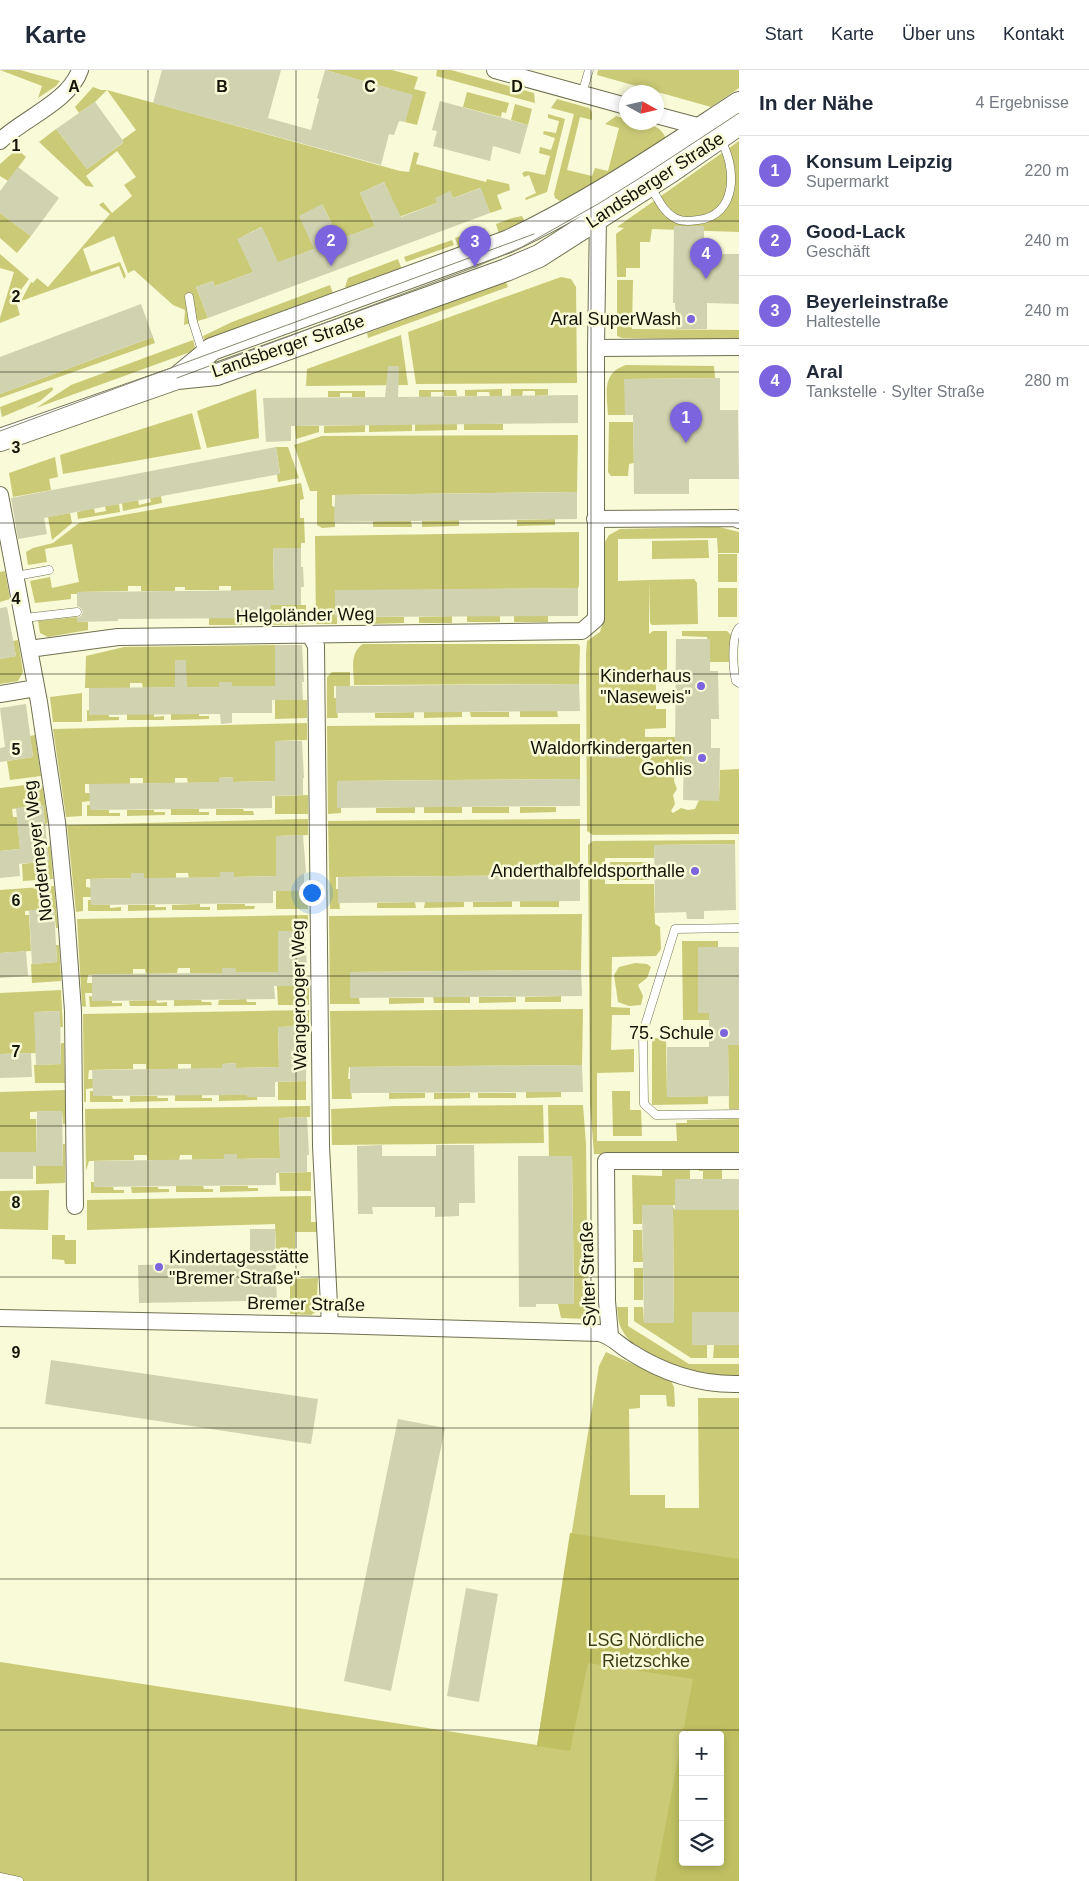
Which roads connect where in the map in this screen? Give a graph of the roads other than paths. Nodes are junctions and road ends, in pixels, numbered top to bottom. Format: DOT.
graph roads {
  1 [pos="80,70"];
  2 [pos="495,70"];
  3 [pos="589,70"];
  4 [pos="582,94"];
  5 [pos="739,103"];
  6 [pos="619,104"];
  7 [pos="664,117"];
  8 [pos="739,124"];
  9 [pos="710,129"];
  10 [pos="0,141"];
  11 [pos="644,178"];
  12 [pos="598,218"];
  13 [pos="189,297"];
  14 [pos="739,347"];
  15 [pos="596,348"];
  16 [pos="204,355"];
  17 [pos="177,378"];
  18 [pos="0,440"];
  19 [pos="0,495"];
  20 [pos="595,519"];
  21 [pos="739,520"];
  22 [pos="49,570"];
  23 [pos="16,576"];
  24 [pos="77,612"];
  25 [pos="24,618"];
  26 [pos="739,628"];
  27 [pos="310,635"];
  28 [pos="29,650"];
  29 [pos="739,684"];
  30 [pos="36,688"];
  31 [pos="0,694"];
  32 [pos="739,928"];
  33 [pos="739,1114"];
  34 [pos="739,1161"];
  35 [pos="75,1206"];
  36 [pos="0,1318"];
  37 [pos="330,1325"];
  38 [pos="610,1336"];
  39 [pos="739,1384"];
  40 [pos="0,1877"];
  41 [pos="19,1881"];
  1 -- 10 [label="street"];
  2 -- 4 [label="street"];
  3 -- 4 [label="lane"];
  4 -- 6 [label="street"];
  5 -- 9 [label="street, Landsberger Straße"];
  7 -- 9 [label="street"];
  8 -- 9 [label="street, Landsberger Straße"];
  9 -- 11 [label="street, Landsberger Straße"];
  9 -- 11 [label="lane"];
  11 -- 12 [label="street, Landsberger Straße"];
  11 -- 16 [label="street, Landsberger Straße"];
  12 -- 15 [label="street"];
  12 -- 17 [label="street, Landsberger Straße"];
  13 -- 16 [label="lane"];
  14 -- 15 [label="street"];
  15 -- 20 [label="street"];
  16 -- 17 [label="street, Landsberger Straße"];
  17 -- 18 [label="street"];
  19 -- 23 [label="street, Norderneyer Weg"];
  20 -- 21 [label="street"];
  20 -- 27 [label="street, Helgoländer Weg"];
  22 -- 23 [label="lane"];
  23 -- 25 [label="street, Norderneyer Weg"];
  24 -- 25 [label="lane"];
  25 -- 28 [label="street, Norderneyer Weg"];
  26 -- 29 [label="lane"];
  27 -- 28 [label="street, Helgoländer Weg"];
  27 -- 37 [label="street, Wangerooger Weg"];
  28 -- 30 [label="street, Norderneyer Weg"];
  30 -- 31 [label="street"];
  30 -- 35 [label="street, Norderneyer Weg"];
  32 -- 33 [label="lane"];
  34 -- 38 [label="street, Sylter Straße"];
  36 -- 37 [label="street, Bremer Straße"];
  37 -- 38 [label="street, Bremer Straße"];
  38 -- 39 [label="street, Sylter Straße"];
  40 -- 41 [label="lane"];
}
